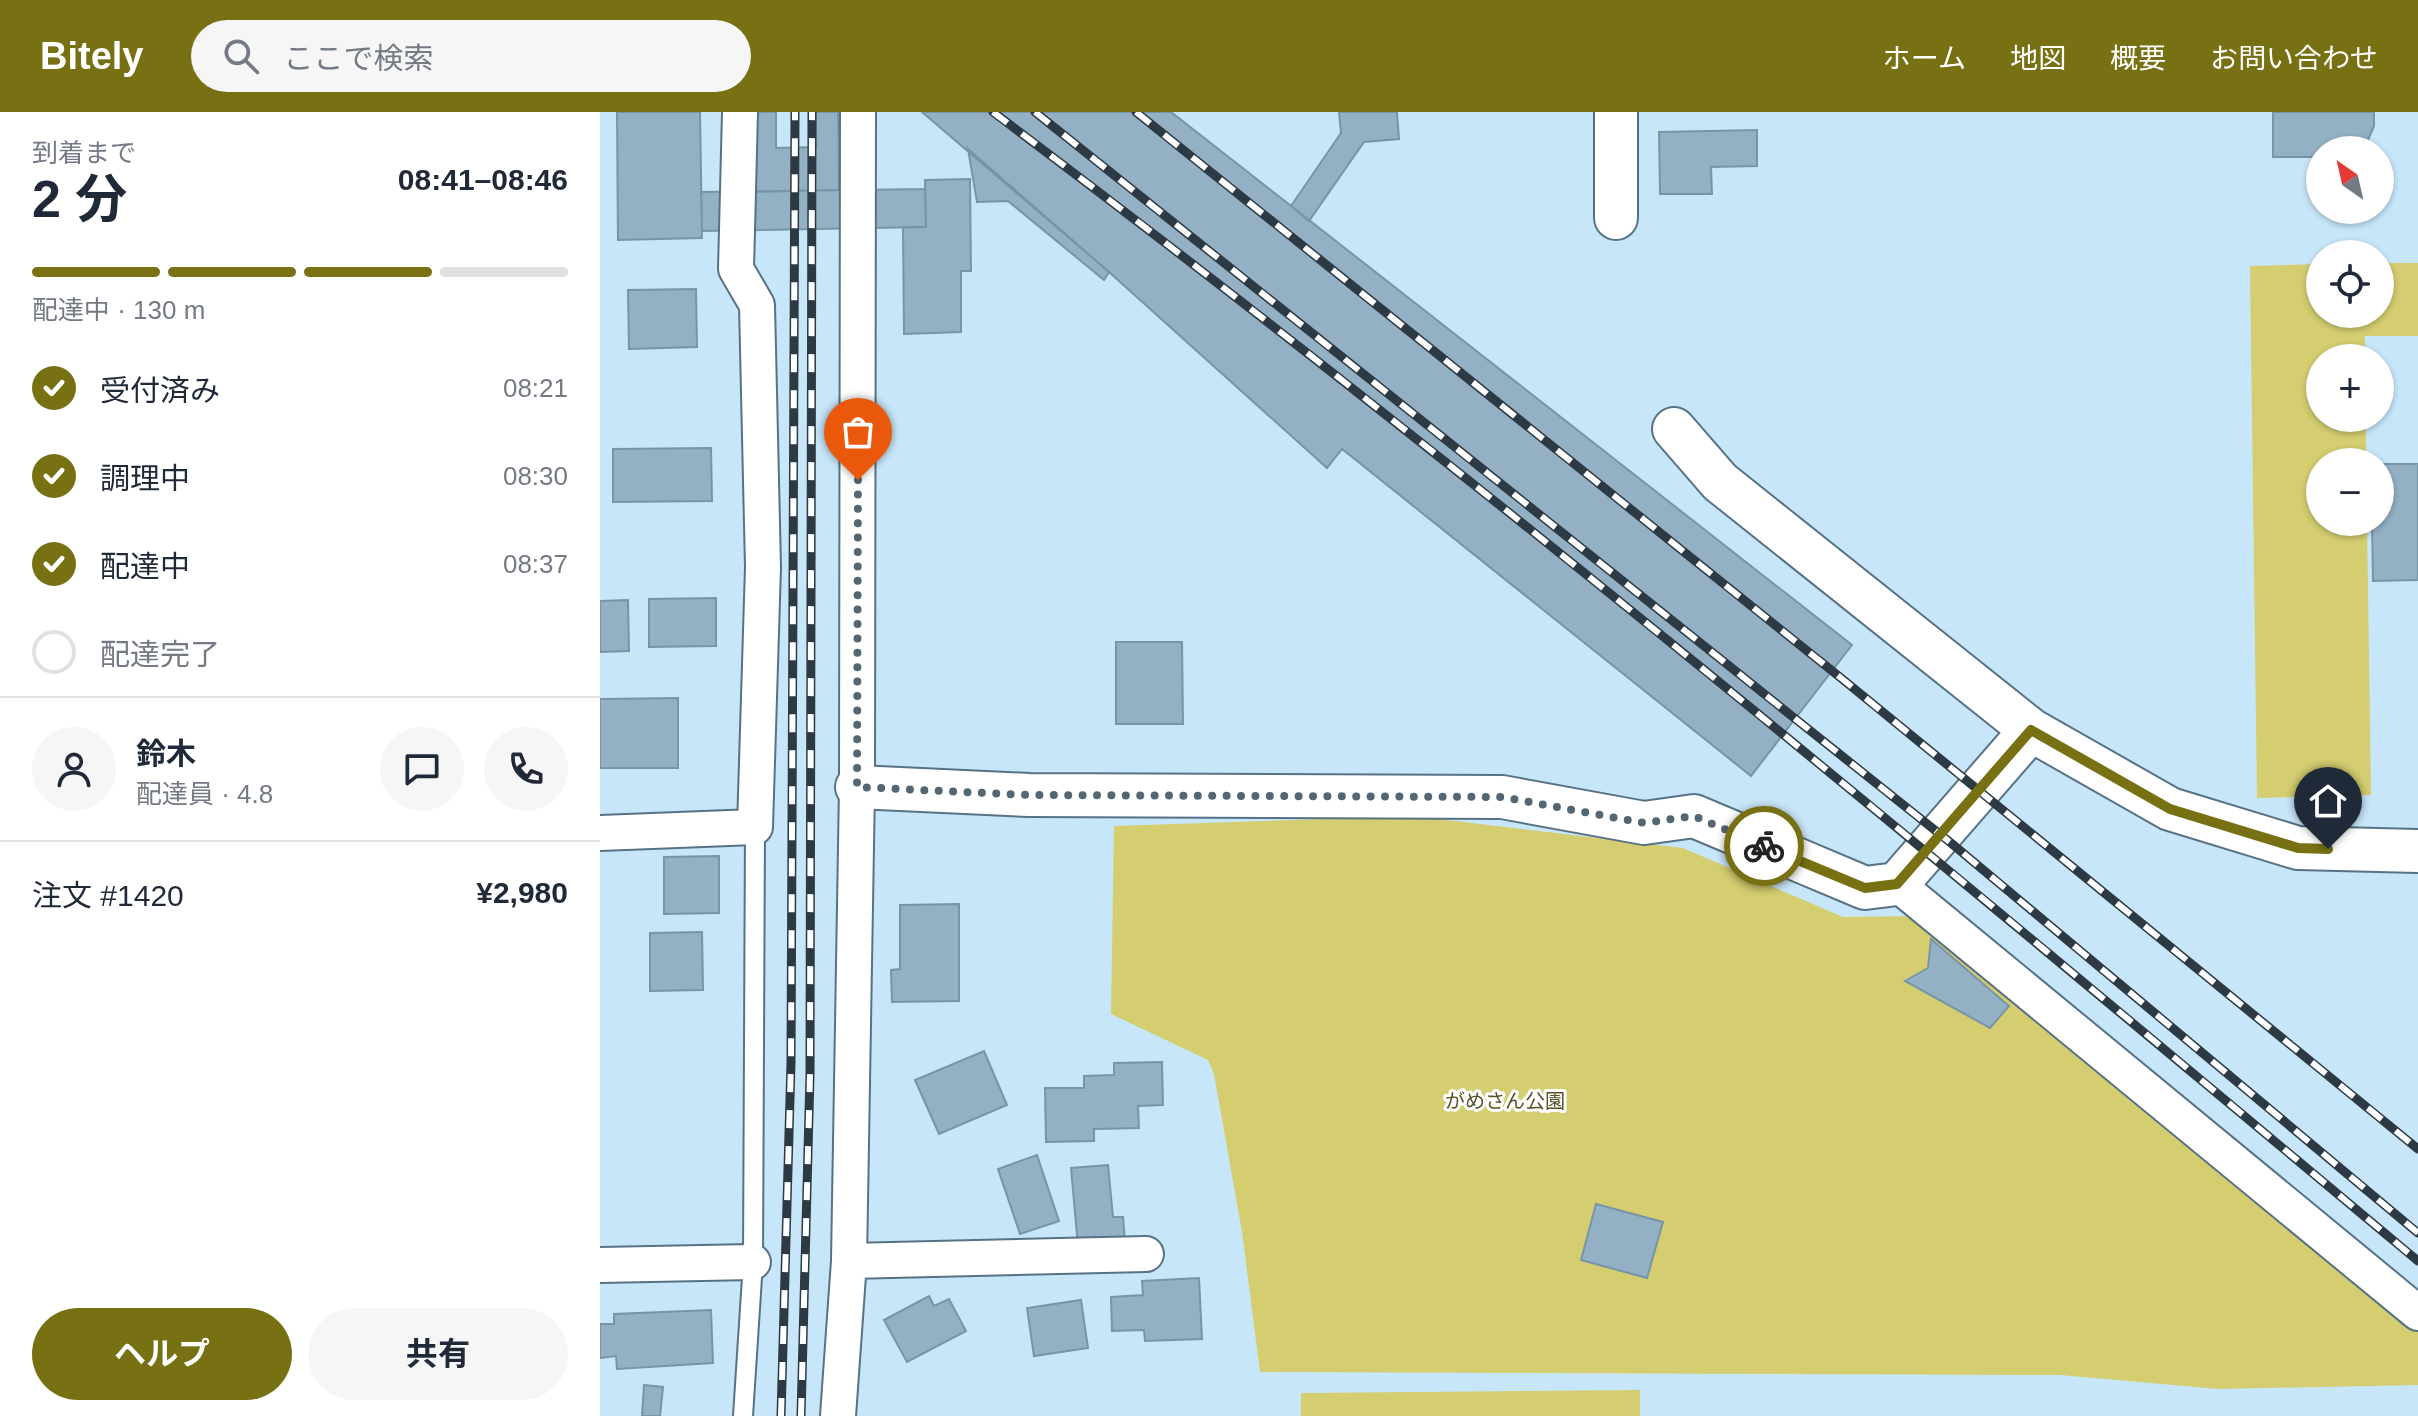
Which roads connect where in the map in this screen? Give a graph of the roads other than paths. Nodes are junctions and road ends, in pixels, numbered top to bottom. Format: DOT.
graph roads {
  1 [pos="740,112"];
  2 [pos="858,112"];
  3 [pos="1616,112"];
  4 [pos="1616,218"];
  5 [pos="1674,429"];
  6 [pos="2031,730"];
  7 [pos="857,787"];
  8 [pos="755,827"];
  9 [pos="600,833"];
  10 [pos="2418,851"];
  11 [pos="1897,884"];
  12 [pos="1146,1254"];
  13 [pos="849,1261"];
  14 [pos="753,1262"];
  15 [pos="600,1265"];
  16 [pos="2418,1313"];
  17 [pos="743,1416"];
  18 [pos="838,1416"];
  1 -- 8 [label="street"];
  2 -- 7 [label="street"];
  3 -- 4 [label="street"];
  5 -- 6 [label="street"];
  6 -- 10 [label="street"];
  6 -- 11 [label="street"];
  7 -- 11 [label="street"];
  7 -- 13 [label="street"];
  8 -- 9 [label="street"];
  8 -- 14 [label="lane"];
  11 -- 16 [label="street"];
  12 -- 13 [label="street"];
  13 -- 18 [label="street"];
  14 -- 15 [label="street"];
  14 -- 17 [label="lane"];
}
